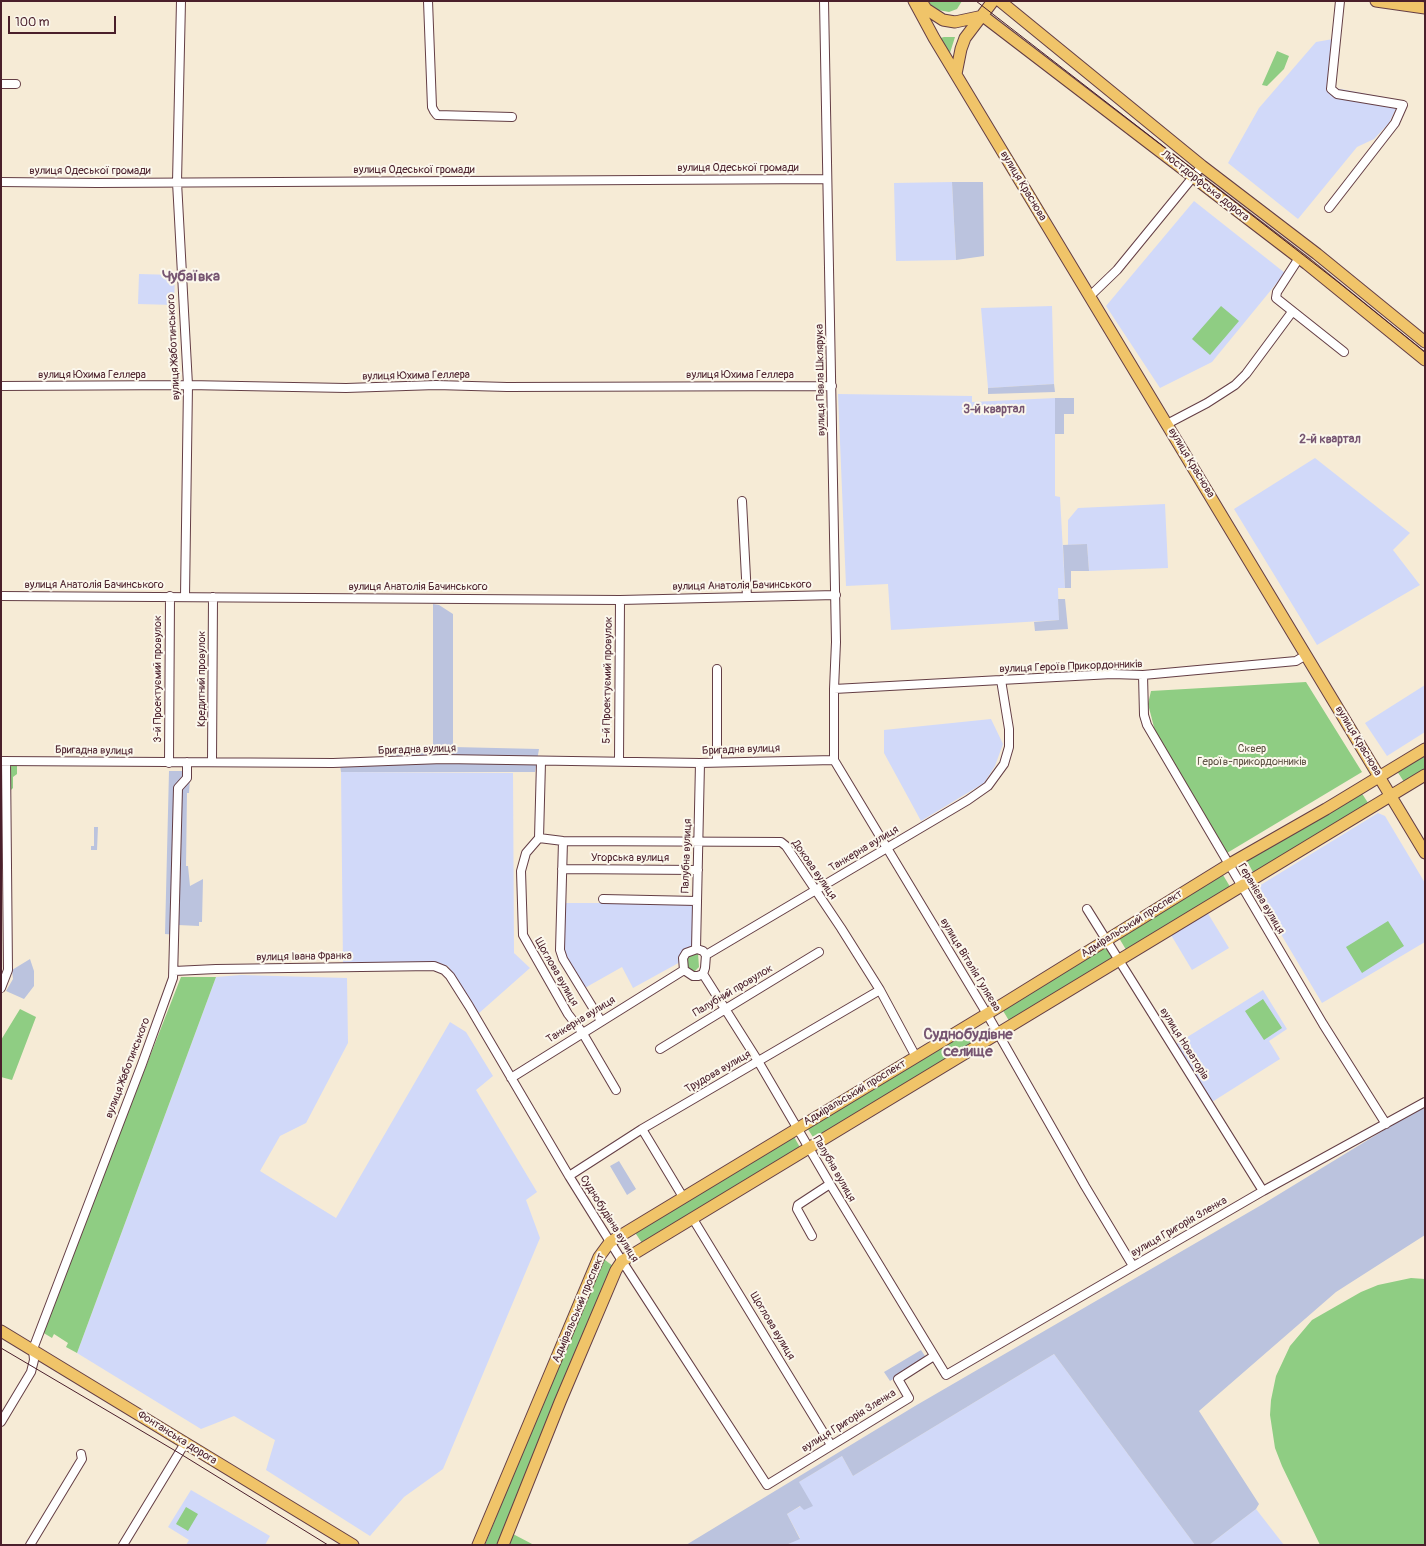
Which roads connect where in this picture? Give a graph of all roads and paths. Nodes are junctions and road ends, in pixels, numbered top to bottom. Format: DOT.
graph roads {
  1 [pos="181,1"];
  2 [pos="428,1"];
  3 [pos="824,1"];
  4 [pos="914,1"];
  5 [pos="921,1"];
  6 [pos="1000,1"];
  7 [pos="1340,1"];
  8 [pos="1376,1"];
  9 [pos="1425,8"];
  10 [pos="988,9"];
  11 [pos="956,74"];
  12 [pos="1,84"];
  13 [pos="16,84"];
  14 [pos="512,117"];
  15 [pos="1202,166"];
  16 [pos="1193,177"];
  17 [pos="827,179"];
  18 [pos="1,182"];
  19 [pos="177,182"];
  20 [pos="1329,208"];
  21 [pos="1299,258"];
  22 [pos="1090,296"];
  23 [pos="1292,312"];
  24 [pos="1425,342"];
  25 [pos="1344,352"];
  26 [pos="1425,360"];
  27 [pos="1,386"];
  28 [pos="188,386"];
  29 [pos="832,386"];
  30 [pos="1167,424"];
  31 [pos="742,501"];
  32 [pos="836,595"];
  33 [pos="1,596"];
  34 [pos="170,596"];
  35 [pos="185,596"];
  36 [pos="213,597"];
  37 [pos="747,597"];
  38 [pos="620,600"];
  39 [pos="1306,655"];
  40 [pos="717,669"];
  41 [pos="1143,675"];
  42 [pos="1001,680"];
  43 [pos="834,689"];
  44 [pos="1425,749"];
  45 [pos="834,760"];
  46 [pos="3,761"];
  47 [pos="618,761"];
  48 [pos="184,762"];
  49 [pos="212,762"];
  50 [pos="541,762"];
  51 [pos="717,762"];
  52 [pos="168,763"];
  53 [pos="700,763"];
  54 [pos="1425,775"];
  55 [pos="1379,776"];
  56 [pos="1391,796"];
  57 [pos="539,838"];
  58 [pos="563,841"];
  59 [pos="699,841"];
  60 [pos="886,848"];
  61 [pos="1425,853"];
  62 [pos="1228,864"];
  63 [pos="562,869"];
  64 [pos="698,870"];
  65 [pos="1241,886"];
  66 [pos="815,890"];
  67 [pos="603,899"];
  68 [pos="697,901"];
  69 [pos="1087,909"];
  70 [pos="1106,940"];
  71 [pos="696,949"];
  72 [pos="819,952"];
  73 [pos="706,955"];
  74 [pos="1119,960"];
  75 [pos="434,966"];
  76 [pos="4,969"];
  77 [pos="684,970"];
  78 [pos="174,971"];
  79 [pos="703,974"];
  80 [pos="1,988"];
  81 [pos="880,990"];
  82 [pos="726,1009"];
  83 [pos="987,1014"];
  84 [pos="601,1020"];
  85 [pos="582,1032"];
  86 [pos="999,1034"];
  87 [pos="660,1049"];
  88 [pos="916,1057"];
  89 [pos="758,1061"];
  90 [pos="511,1078"];
  91 [pos="616,1090"];
  92 [pos="1425,1102"];
  93 [pos="1386,1124"];
  94 [pos="797,1128"];
  95 [pos="642,1129"];
  96 [pos="810,1148"];
  97 [pos="569,1176"];
  98 [pos="830,1184"];
  99 [pos="1263,1191"];
  100 [pos="683,1197"];
  101 [pos="693,1219"];
  102 [pos="812,1236"];
  103 [pos="610,1242"];
  104 [pos="622,1261"];
  105 [pos="1133,1266"];
  106 [pos="1,1330"];
  107 [pos="33,1349"];
  108 [pos="934,1356"];
  109 [pos="946,1375"];
  110 [pos="1,1422"];
  111 [pos="185,1443"];
  112 [pos="832,1445"];
  113 [pos="81,1454"];
  114 [pos="768,1485"];
  115 [pos="30,1545"];
  116 [pos="123,1545"];
  117 [pos="353,1545"];
  118 [pos="478,1545"];
  119 [pos="503,1545"];
  1 -- 19 [label="street, вулиця Жаботинського"];
  2 -- 14 [label="street"];
  3 -- 17 [label="street, вулиця Павла Шклярука"];
  4 -- 11 [label="main road, вулиця Краснова"];
  5 -- 10 [label="main road"];
  6 -- 15 [label="main road, Люстдорфська дорога"];
  7 -- 20 [label="street"];
  8 -- 9 [label="main road"];
  10 -- 11 [label="main road"];
  10 -- 16 [label="main road, Люстдорфська дорога"];
  11 -- 22 [label="main road, вулиця Краснова"];
  12 -- 13 [label="street"];
  15 -- 16 [label="street"];
  15 -- 24 [label="main road, Люстдорфська дорога"];
  16 -- 21 [label="main road, Люстдорфська дорога"];
  16 -- 22 [label="street"];
  17 -- 19 [label="street, вулиця Одеської громади"];
  17 -- 29 [label="street, вулиця Павла Шклярука"];
  18 -- 19 [label="street, вулиця Одеської громади"];
  19 -- 28 [label="street, вулиця Жаботинського"];
  21 -- 23 [label="street"];
  21 -- 26 [label="main road, Люстдорфська дорога"];
  22 -- 30 [label="main road, вулиця Краснова"];
  23 -- 25 [label="street"];
  23 -- 30 [label="street"];
  27 -- 28 [label="street, вулиця Юхима Геллера"];
  28 -- 29 [label="street, вулиця Юхима Геллера"];
  28 -- 35 [label="street, вулиця Жаботинського"];
  29 -- 32 [label="street, вулиця Павла Шклярука"];
  30 -- 39 [label="main road, вулиця Краснова"];
  31 -- 37 [label="street"];
  32 -- 37 [label="street, вулиця Анатолія Бачинського"];
  32 -- 43 [label="street, вулиця Павла Шклярука"];
  33 -- 34 [label="street, вулиця Анатолія Бачинського"];
  34 -- 35 [label="street, вулиця Анатолія Бачинського"];
  34 -- 52 [label="street, 3-й Проектуємий провулок"];
  35 -- 36 [label="street, вулиця Анатолія Бачинського"];
  36 -- 38 [label="street, вулиця Анатолія Бачинського"];
  36 -- 49 [label="street, Кредитний провулок"];
  37 -- 38 [label="street, вулиця Анатолія Бачинського"];
  38 -- 47 [label="street, 5-й Проектуємий провулок"];
  39 -- 41 [label="street, вулиця Героїв Прикордонників"];
  39 -- 55 [label="main road, вулиця Краснова"];
  40 -- 51 [label="street"];
  41 -- 42 [label="street, вулиця Героїв Прикордонників"];
  41 -- 62 [label="street, Геранієва вулиця"];
  42 -- 43 [label="street, вулиця Героїв Прикордонників"];
  42 -- 60 [label="street, Танкерна вулиця"];
  43 -- 45 [label="street, вулиця Павла Шклярука"];
  44 -- 55 [label="main road, Адміральський проспект"];
  45 -- 51 [label="street, Бригадна вулиця"];
  45 -- 60 [label="street, вулиця Віталія Гуляєва"];
  46 -- 52 [label="street, Бригадна вулиця"];
  46 -- 76 [label="street"];
  47 -- 50 [label="street, Бригадна вулиця"];
  47 -- 53 [label="street, Бригадна вулиця"];
  48 -- 49 [label="street, Бригадна вулиця"];
  48 -- 52 [label="street, Бригадна вулиця"];
  48 -- 78 [label="street, вулиця Жаботинського"];
  49 -- 50 [label="street, Бригадна вулиця"];
  50 -- 57 [label="street"];
  51 -- 53 [label="street, Бригадна вулиця"];
  53 -- 59 [label="street, Палубна вулиця"];
  54 -- 56 [label="main road, Адміральський проспект"];
  55 -- 56 [label="main road, вулиця Краснова"];
  55 -- 62 [label="main road, Адміральський проспект"];
  56 -- 61 [label="main road, вулиця Краснова"];
  56 -- 65 [label="main road, Адміральський проспект"];
  57 -- 58 [label="street, Докова вулиця"];
  57 -- 85 [label="street, Щоглова вулиця"];
  58 -- 59 [label="street, Докова вулиця"];
  58 -- 63 [label="street"];
  59 -- 64 [label="street, Палубна вулиця"];
  59 -- 66 [label="street, Докова вулиця"];
  60 -- 66 [label="street, Танкерна вулиця"];
  60 -- 83 [label="street, вулиця Віталія Гуляєва"];
  62 -- 65 [label="street, Геранієва вулиця"];
  62 -- 70 [label="main road, Адміральський проспект"];
  63 -- 64 [label="street, Угорська вулиця"];
  63 -- 84 [label="street"];
  64 -- 68 [label="street, Палубна вулиця"];
  65 -- 74 [label="main road, Адміральський проспект"];
  65 -- 93 [label="street, Геранієва вулиця"];
  66 -- 73 [label="street, Танкерна вулиця"];
  66 -- 81 [label="street, Докова вулиця"];
  67 -- 68 [label="street"];
  68 -- 71 [label="street, Палубна вулиця"];
  69 -- 70 [label="street, вулиця Новаторів"];
  70 -- 74 [label="street, вулиця Новаторів"];
  70 -- 83 [label="main road, Адміральський проспект"];
  71 -- 73 [label="street"];
  71 -- 77 [label="street"];
  72 -- 82 [label="street, Палубний провулок"];
  73 -- 79 [label="street"];
  74 -- 86 [label="main road, Адміральський проспект"];
  74 -- 99 [label="street, вулиця Новаторів"];
  75 -- 78 [label="street, вулиця Івана Франка"];
  75 -- 90 [label="street, Суднобудівна вулиця"];
  76 -- 80 [label="street"];
  77 -- 79 [label="street"];
  77 -- 84 [label="street, Танкерна вулиця"];
  78 -- 107 [label="street, вулиця Жаботинського"];
  79 -- 82 [label="street, Палубна вулиця"];
  81 -- 88 [label="street, Докова вулиця"];
  81 -- 89 [label="street, Трудова вулиця"];
  82 -- 87 [label="street, Палубний провулок"];
  82 -- 89 [label="street, Палубна вулиця"];
  83 -- 86 [label="street, вулиця Віталія Гуляєва"];
  83 -- 88 [label="main road, Адміральський проспект"];
  84 -- 85 [label="street, Танкерна вулиця"];
  85 -- 90 [label="street, Танкерна вулиця"];
  85 -- 91 [label="street, Щоглова вулиця"];
  86 -- 96 [label="main road, Адміральський проспект"];
  86 -- 105 [label="street, вулиця Віталія Гуляєва"];
  88 -- 94 [label="main road, Адміральський проспект"];
  89 -- 94 [label="street, Палубна вулиця"];
  89 -- 95 [label="street, Трудова вулиця"];
  90 -- 97 [label="street, Суднобудівна вулиця"];
  92 -- 93 [label="street, вулиця Григорія Зленка"];
  93 -- 99 [label="street, вулиця Григорія Зленка"];
  94 -- 96 [label="street, Палубна вулиця"];
  94 -- 100 [label="main road, Адміральський проспект"];
  95 -- 97 [label="street, Трудова вулиця"];
  95 -- 100 [label="street"];
  96 -- 98 [label="street, Палубна вулиця"];
  96 -- 101 [label="main road, Адміральський проспект"];
  97 -- 103 [label="street, Суднобудівна вулиця"];
  98 -- 102 [label="street"];
  98 -- 108 [label="street, Палубна вулиця"];
  99 -- 105 [label="street, вулиця Григорія Зленка"];
  100 -- 103 [label="main road, Адміральський проспект"];
  101 -- 104 [label="main road, Адміральський проспект"];
  101 -- 112 [label="street, Щоглова вулиця"];
  103 -- 104 [label="street, Суднобудівна вулиця"];
  103 -- 118 [label="main road, Адміральський проспект"];
  104 -- 114 [label="street, Суднобудівна вулиця"];
  104 -- 119 [label="main road, Адміральський проспект"];
  105 -- 109 [label="street, вулиця Григорія Зленка"];
  106 -- 107 [label="main road, Фонтанська дорога"];
  107 -- 110 [label="street, вулиця Жаботинського"];
  107 -- 111 [label="main road, Фонтанська дорога"];
  108 -- 109 [label="street, Палубна вулиця"];
  108 -- 112 [label="street, вулиця Григорія Зленка"];
  111 -- 116 [label="street"];
  111 -- 117 [label="main road, Фонтанська дорога"];
  112 -- 114 [label="street, вулиця Григорія Зленка"];
  113 -- 115 [label="street"];
}
